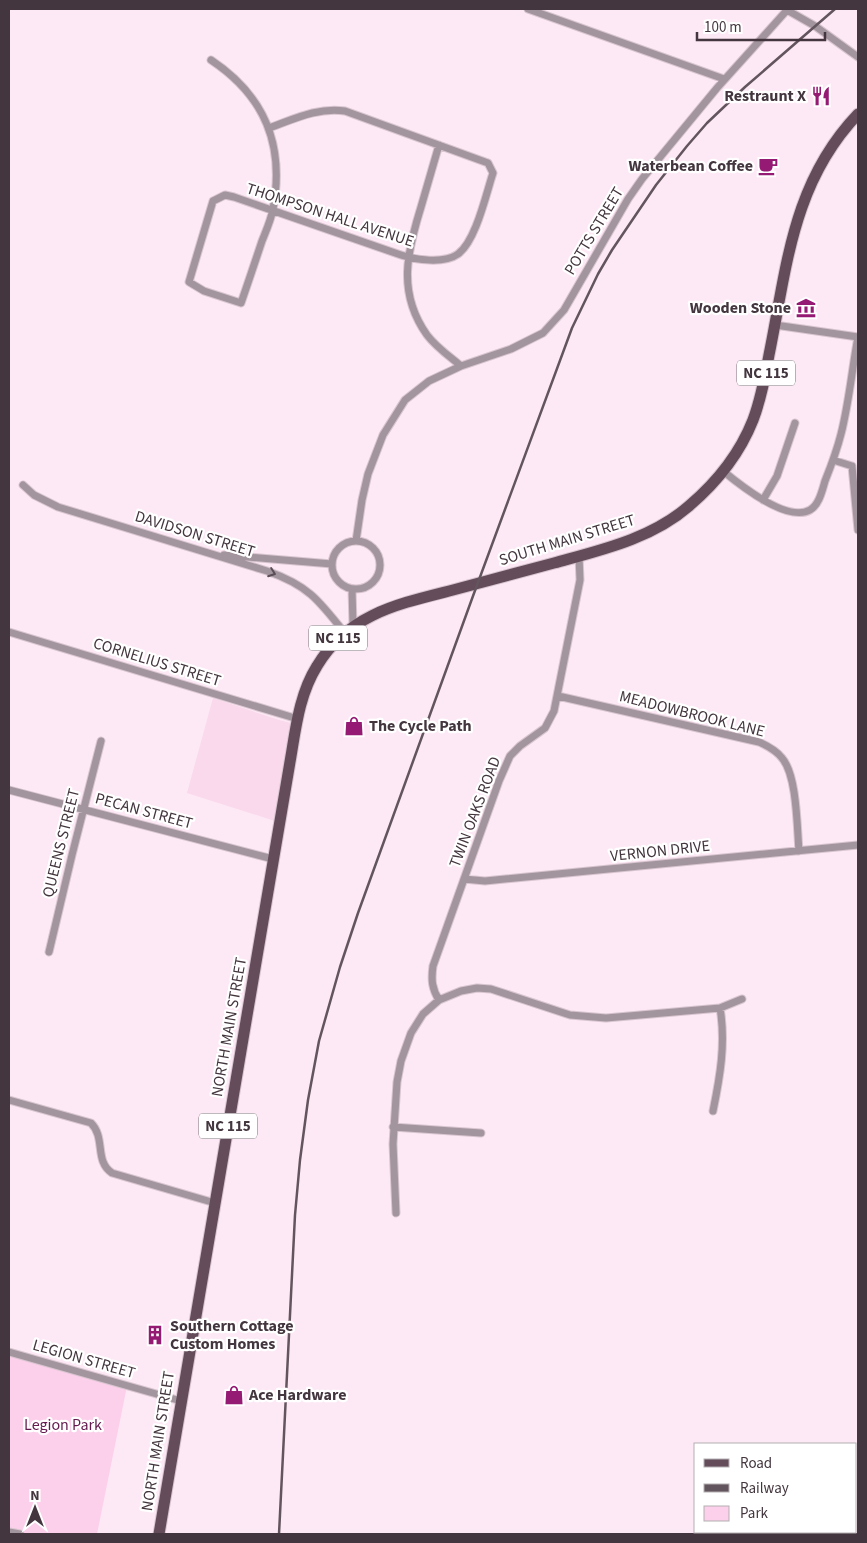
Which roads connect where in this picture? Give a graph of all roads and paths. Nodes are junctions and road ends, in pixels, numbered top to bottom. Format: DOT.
graph roads {
  1 [pos="528,9"];
  2 [pos="787,9"];
  3 [pos="858,57"];
  4 [pos="211,60"];
  5 [pos="724,79"];
  6 [pos="858,114"];
  7 [pos="269,128"];
  8 [pos="440,145"];
  9 [pos="273,210"];
  10 [pos="408,257"];
  11 [pos="775,325"];
  12 [pos="858,337"];
  13 [pos="461,366"];
  14 [pos="795,423"];
  15 [pos="833,460"];
  16 [pos="855,464"];
  17 [pos="723,471"];
  18 [pos="23,485"];
  19 [pos="763,500"];
  20 [pos="858,530"];
  21 [pos="356,541"];
  22 [pos="209,553"];
  23 [pos="579,556"];
  24 [pos="332,564"];
  25 [pos="352,589"];
  26 [pos="433,595"];
  27 [pos="349,628"];
  28 [pos="9,632"];
  29 [pos="558,696"];
  30 [pos="298,718"];
  31 [pos="101,741"];
  32 [pos="9,790"];
  33 [pos="83,810"];
  34 [pos="858,845"];
  35 [pos="799,851"];
  36 [pos="273,859"];
  37 [pos="464,878"];
  38 [pos="49,952"];
  39 [pos="742,999"];
  40 [pos="439,1000"];
  41 [pos="720,1008"];
  42 [pos="9,1100"];
  43 [pos="713,1111"];
  44 [pos="393,1127"];
  45 [pos="481,1133"];
  46 [pos="215,1203"];
  47 [pos="396,1213"];
  48 [pos="9,1352"];
  49 [pos="182,1401"];
  50 [pos="9,1532"];
  51 [pos="20,1534"];
  52 [pos="159,1534"];
  1 -- 5 [label="street"];
  2 -- 3 [label="street"];
  2 -- 5 [label="street, POTTS STREET"];
  4 -- 7 [label="street"];
  5 -- 13 [label="street, POTTS STREET"];
  6 -- 11 [label="main road, SOUTH MAIN STREET / NC 115"];
  7 -- 8 [label="street, THOMPSON HALL AVENUE"];
  7 -- 9 [label="street"];
  8 -- 10 [label="street"];
  8 -- 10 [label="street, THOMPSON HALL AVENUE"];
  9 -- 9 [label="street, THOMPSON HALL AVENUE"];
  9 -- 10 [label="street, THOMPSON HALL AVENUE"];
  10 -- 13 [label="street"];
  11 -- 12 [label="street"];
  11 -- 17 [label="main road, SOUTH MAIN STREET / NC 115"];
  12 -- 15 [label="street"];
  13 -- 21 [label="street, POTTS STREET"];
  14 -- 19 [label="street"];
  15 -- 16 [label="street"];
  15 -- 19 [label="street"];
  16 -- 20 [label="street"];
  17 -- 19 [label="street"];
  17 -- 23 [label="main road, SOUTH MAIN STREET / NC 115"];
  18 -- 22 [label="street, DAVIDSON STREET"];
  21 -- 24 [label="street"];
  21 -- 25 [label="street"];
  22 -- 24 [label="street"];
  22 -- 27 [label="street, DAVIDSON STREET, one-way"];
  23 -- 26 [label="main road, SOUTH MAIN STREET / NC 115"];
  23 -- 29 [label="street, TWIN OAKS ROAD"];
  24 -- 25 [label="street"];
  25 -- 27 [label="street"];
  26 -- 27 [label="main road, NORTH MAIN STREET / NC 115"];
  27 -- 30 [label="main road, NORTH MAIN STREET / NC 115"];
  28 -- 30 [label="street, CORNELIUS STREET"];
  29 -- 35 [label="street, MEADOWBROOK LANE"];
  29 -- 37 [label="street, TWIN OAKS ROAD"];
  30 -- 36 [label="main road, NORTH MAIN STREET / NC 115"];
  31 -- 33 [label="street, QUEENS STREET"];
  32 -- 33 [label="street, PECAN STREET"];
  33 -- 36 [label="street, PECAN STREET"];
  33 -- 38 [label="street, QUEENS STREET"];
  34 -- 35 [label="street, VERNON DRIVE"];
  35 -- 37 [label="street, VERNON DRIVE"];
  36 -- 46 [label="main road, NORTH MAIN STREET / NC 115"];
  37 -- 40 [label="street, TWIN OAKS ROAD"];
  39 -- 41 [label="street"];
  40 -- 41 [label="street"];
  40 -- 44 [label="street"];
  41 -- 43 [label="street"];
  42 -- 46 [label="street"];
  44 -- 45 [label="street"];
  44 -- 47 [label="street"];
  46 -- 49 [label="main road, NORTH MAIN STREET / NC 115"];
  48 -- 49 [label="street, LEGION STREET"];
  49 -- 52 [label="main road, NORTH MAIN STREET / NC 115"];
  50 -- 51 [label="street"];
}
